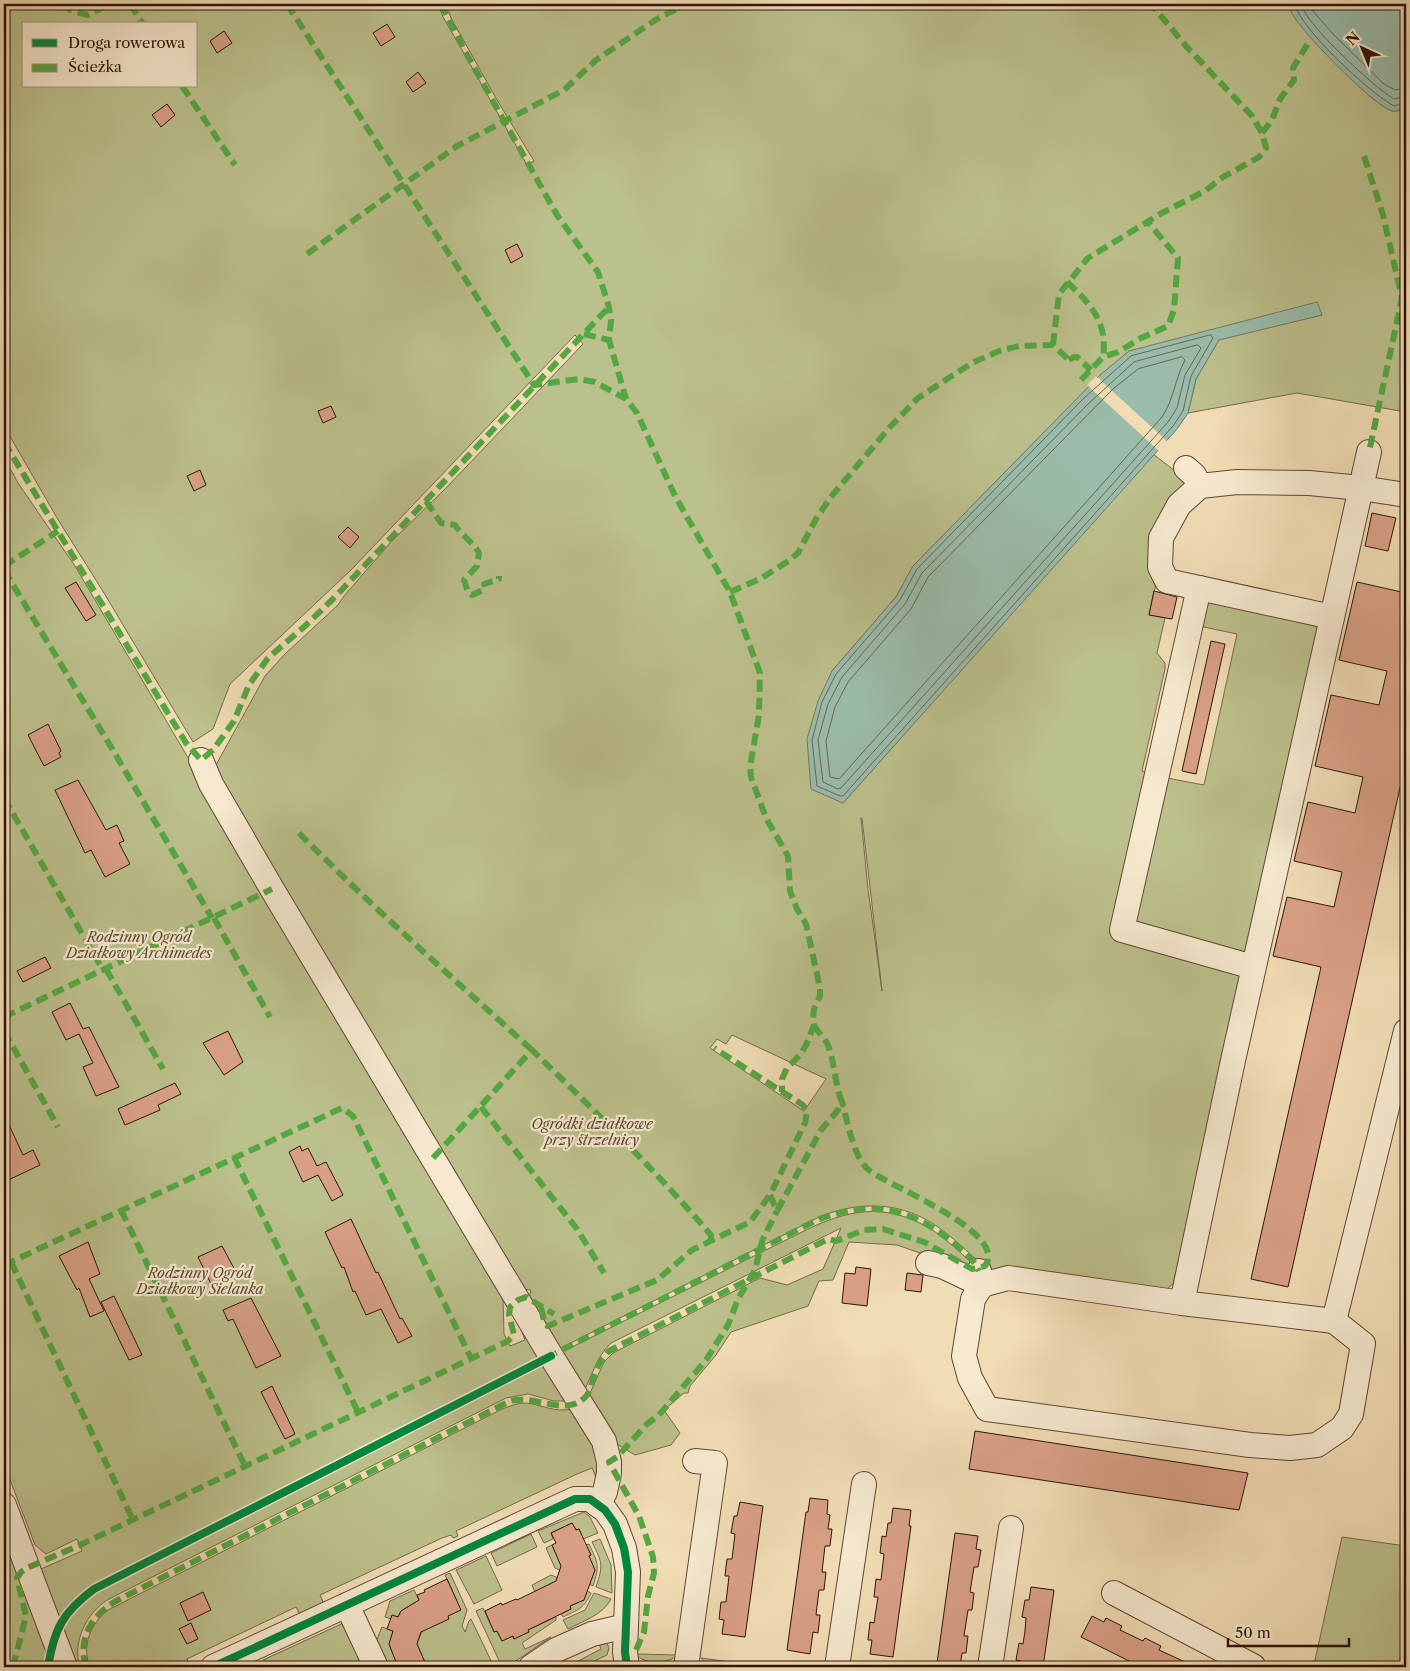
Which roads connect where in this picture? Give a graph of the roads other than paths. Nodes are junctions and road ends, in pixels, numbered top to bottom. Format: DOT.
graph roads {
  1 [pos="1369,452"];
  2 [pos="1361,488"];
  3 [pos="1406,495"];
  4 [pos="1199,588"];
  5 [pos="1332,617"];
  6 [pos="201,760"];
  7 [pos="1253,967"];
  8 [pos="1406,1030"];
  9 [pos="1399,1089"];
  10 [pos="928,1263"];
  11 [pos="980,1278"];
  12 [pos="1182,1303"];
  13 [pos="1334,1321"];
  14 [pos="695,1461"];
  15 [pos="864,1484"];
  16 [pos="4,1505"];
  17 [pos="598,1505"];
  18 [pos="1011,1528"];
  19 [pos="1114,1593"];
  20 [pos="347,1605"];
  21 [pos="626,1626"];
  22 [pos="65,1667"];
  23 [pos="213,1667"];
  24 [pos="376,1667"];
  25 [pos="531,1667"];
  26 [pos="627,1667"];
  27 [pos="686,1667"];
  28 [pos="837,1667"];
  29 [pos="990,1667"];
  30 [pos="1254,1667"];
  1 -- 2 [label="street"];
  2 -- 3 [label="street"];
  2 -- 4 [label="street"];
  2 -- 5 [label="street"];
  4 -- 5 [label="street"];
  4 -- 7 [label="street"];
  5 -- 7 [label="street"];
  6 -- 17 [label="street"];
  7 -- 12 [label="street"];
  8 -- 9 [label="street"];
  9 -- 13 [label="street"];
  10 -- 11 [label="street"];
  11 -- 12 [label="street"];
  11 -- 13 [label="street"];
  12 -- 13 [label="street"];
  14 -- 27 [label="street"];
  15 -- 28 [label="street"];
  16 -- 22 [label="street"];
  17 -- 20 [label="street"];
  17 -- 21 [label="street"];
  18 -- 29 [label="street"];
  19 -- 30 [label="street"];
  20 -- 23 [label="street"];
  20 -- 24 [label="street"];
  21 -- 25 [label="street"];
  21 -- 26 [label="street"];
}
